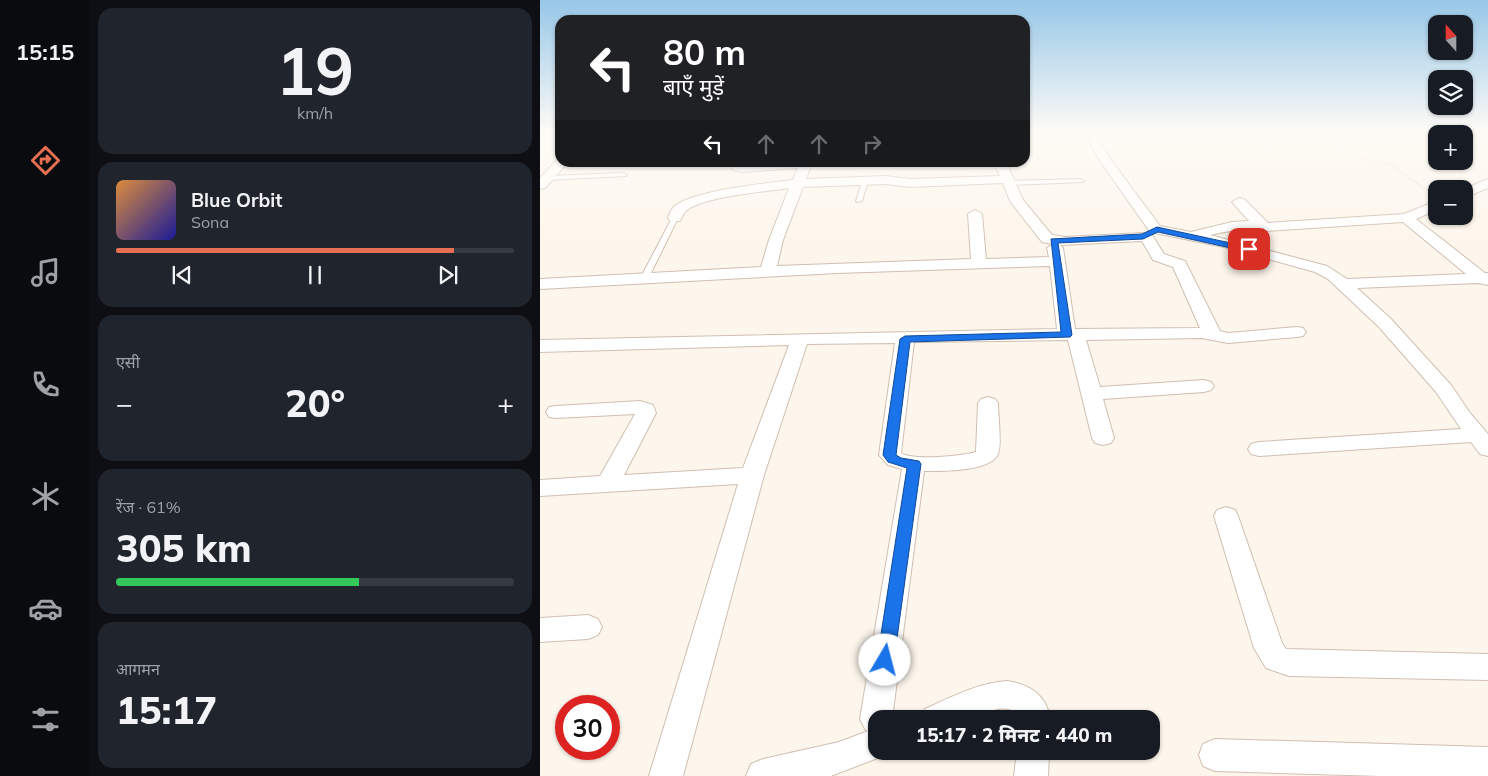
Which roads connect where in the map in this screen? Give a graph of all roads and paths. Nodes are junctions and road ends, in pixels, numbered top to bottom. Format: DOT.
graph roads {
  1 [pos="556,168"];
  2 [pos="803,168"];
  3 [pos="1111,168"];
  4 [pos="1396,168"];
  5 [pos="948,170"];
  6 [pos="1004,173"];
  7 [pos="624,175"];
  8 [pos="865,180"];
  9 [pos="544,181"];
  10 [pos="1081,181"];
  11 [pos="799,183"];
  12 [pos="1488,183"];
  13 [pos="1473,190"];
  14 [pos="1428,191"];
  15 [pos="859,201"];
  16 [pos="1239,202"];
  17 [pos="1428,208"];
  18 [pos="975,214"];
  19 [pos="675,218"];
  20 [pos="1406,218"];
  21 [pos="1260,224"];
  22 [pos="1150,233"];
  23 [pos="1188,236"];
  24 [pos="1054,241"];
  25 [pos="1056,261"];
  26 [pos="978,264"];
  27 [pos="768,272"];
  28 [pos="644,279"];
  29 [pos="1486,280"];
  30 [pos="540,284"];
  31 [pos="1343,284"];
  32 [pos="1297,332"];
  33 [pos="1212,334"];
  34 [pos="1071,335"];
  35 [pos="800,339"];
  36 [pos="905,339"];
  37 [pos="540,346"];
  38 [pos="1204,386"];
  39 [pos="1091,394"];
  40 [pos="988,403"];
  41 [pos="556,412"];
  42 [pos="1103,438"];
  43 [pos="1482,442"];
  44 [pos="1259,449"];
  45 [pos="914,464"];
  46 [pos="752,475"];
  47 [pos="607,484"];
  48 [pos="540,488"];
  49 [pos="1226,516"];
  50 [pos="588,627"];
  51 [pos="540,630"];
  52 [pos="1488,667"];
  53 [pos="878,710"];
  54 [pos="958,710"];
  55 [pos="1032,710"];
  56 [pos="868,737"];
  57 [pos="1215,755"];
  58 [pos="1032,760"];
  59 [pos="1488,763"];
  60 [pos="809,770"];
  61 [pos="666,776"];
  62 [pos="763,776"];
  63 [pos="1031,776"];
  1 -- 9 [label="street"];
  2 -- 11 [label="street"];
  3 -- 22 [label="street"];
  4 -- 14 [label="path"];
  5 -- 6 [label="street"];
  6 -- 8 [label="street"];
  6 -- 10 [label="lane"];
  6 -- 24 [label="street"];
  7 -- 9 [label="lane"];
  8 -- 11 [label="street"];
  8 -- 15 [label="lane"];
  11 -- 19 [label="street"];
  11 -- 27 [label="street"];
  12 -- 13 [label="street"];
  16 -- 21 [label="street"];
  17 -- 20 [label="street"];
  18 -- 26 [label="street"];
  19 -- 28 [label="lane"];
  20 -- 21 [label="street"];
  20 -- 29 [label="street"];
  21 -- 23 [label="street"];
  22 -- 23 [label="street"];
  22 -- 24 [label="street"];
  22 -- 33 [label="street"];
  23 -- 31 [label="street"];
  24 -- 25 [label="street"];
  25 -- 26 [label="street"];
  25 -- 34 [label="street"];
  26 -- 27 [label="street"];
  27 -- 28 [label="street"];
  28 -- 30 [label="street"];
  29 -- 31 [label="street"];
  31 -- 43 [label="street"];
  32 -- 33 [label="street"];
  33 -- 34 [label="street"];
  34 -- 36 [label="street"];
  34 -- 39 [label="street"];
  35 -- 36 [label="street"];
  35 -- 37 [label="street"];
  35 -- 46 [label="street"];
  36 -- 45 [label="street"];
  38 -- 39 [label="street"];
  39 -- 42 [label="street"];
  40 -- 45 [label="street"];
  41 -- 47 [label="street"];
  43 -- 44 [label="street"];
  45 -- 53 [label="street"];
  46 -- 47 [label="street"];
  46 -- 61 [label="street"];
  47 -- 48 [label="street"];
  49 -- 52 [label="street"];
  50 -- 51 [label="street"];
  54 -- 55 [label="street"];
  56 -- 60 [label="street"];
  57 -- 59 [label="street"];
  58 -- 63 [label="street"];
  60 -- 62 [label="street"];
}
